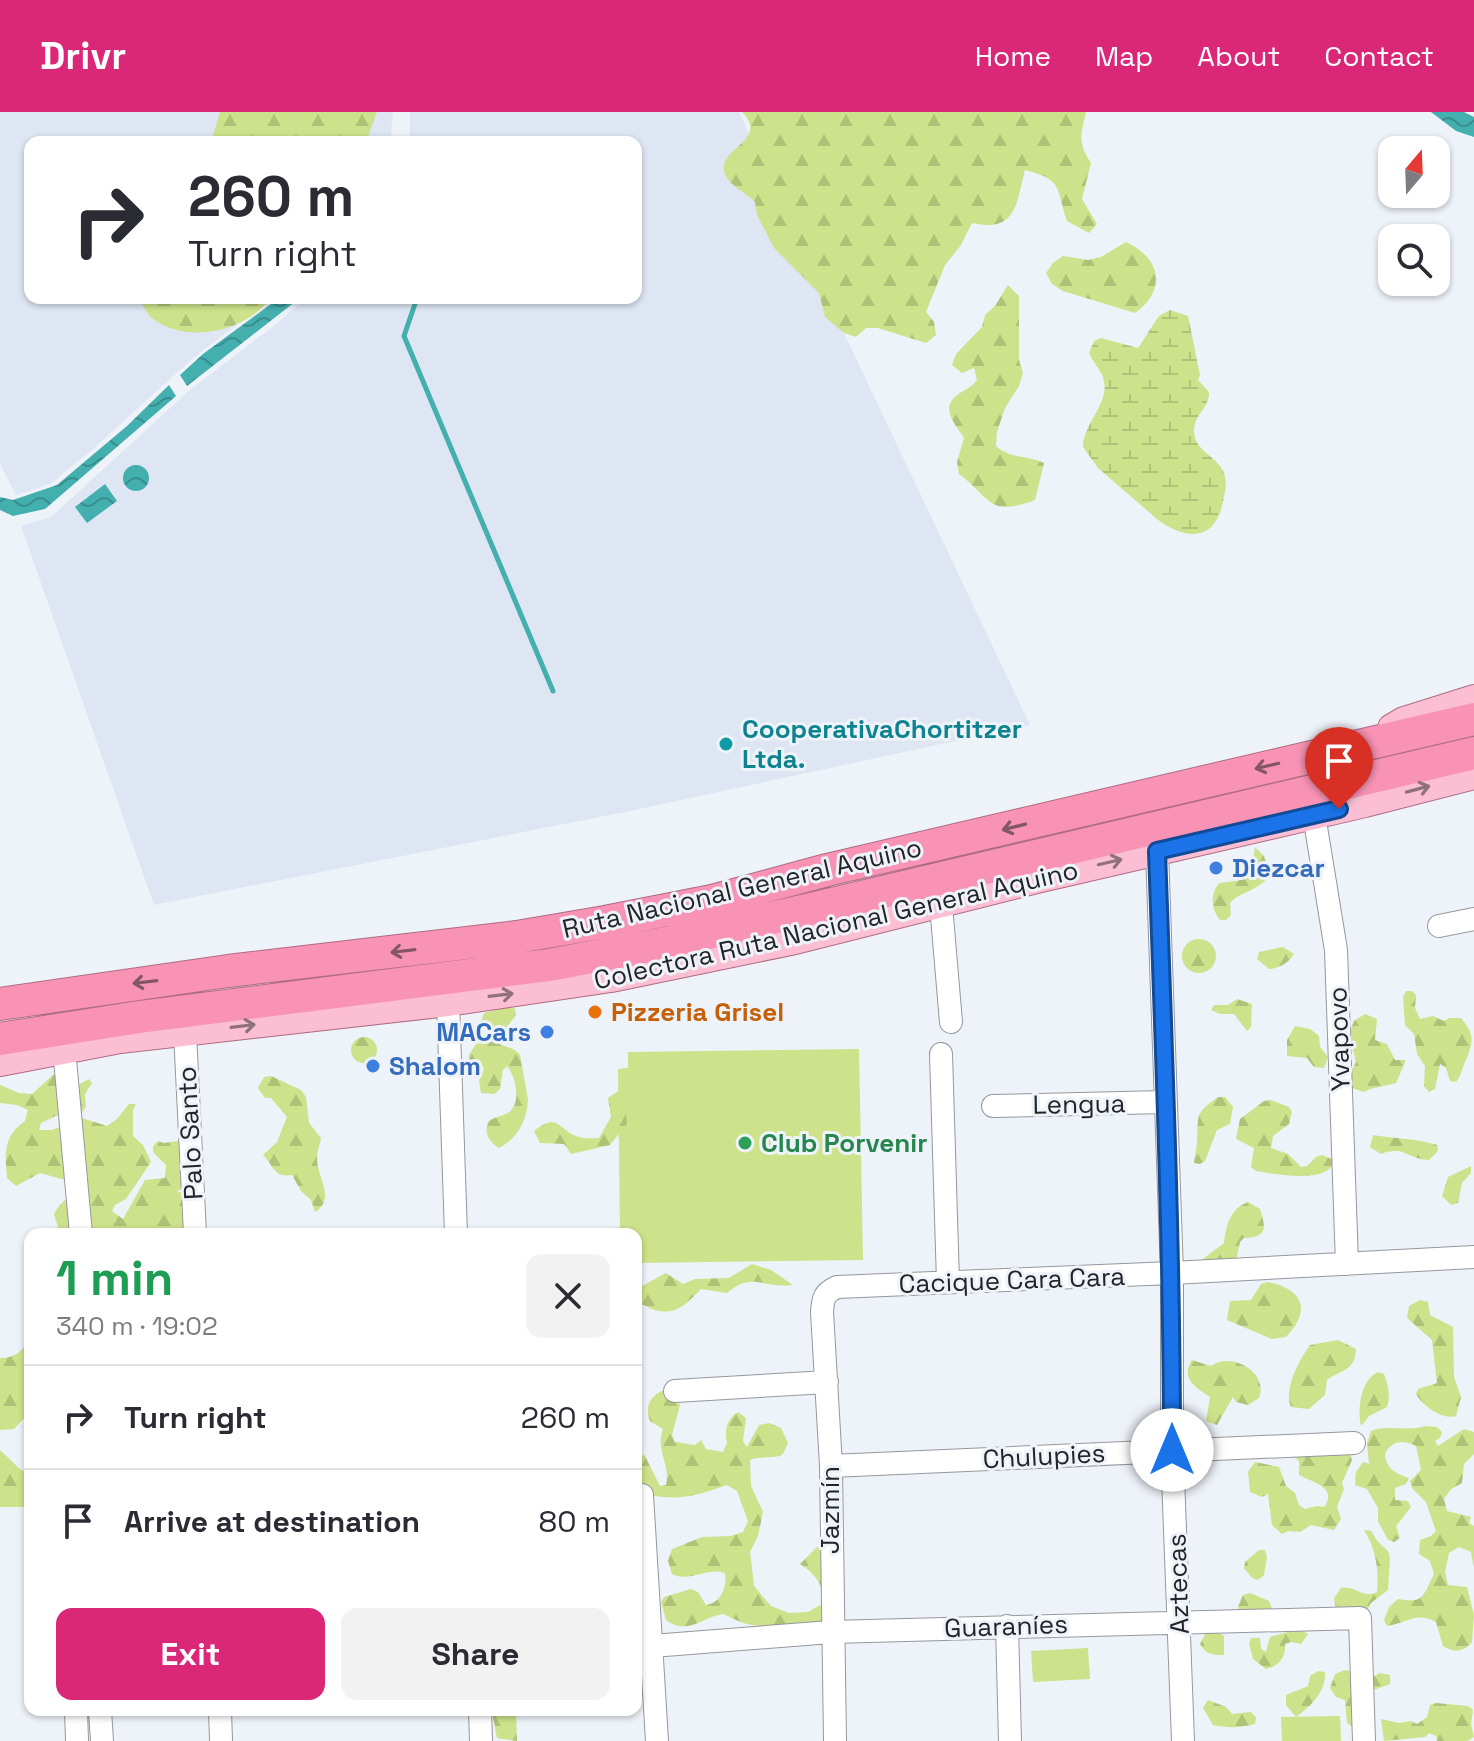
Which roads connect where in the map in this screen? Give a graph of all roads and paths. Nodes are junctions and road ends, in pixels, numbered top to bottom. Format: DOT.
graph roads {
  1 [pos="1474,699"];
  2 [pos="1474,719"];
  3 [pos="1370,742"];
  4 [pos="1471,760"];
  5 [pos="1314,815"];
  6 [pos="1157,851"];
  7 [pos="1037,879"];
  8 [pos="941,905"];
  9 [pos="1474,919"];
  10 [pos="757,923"];
  11 [pos="1439,926"];
  12 [pos="87,989"];
  13 [pos="0,995"];
  14 [pos="448,1002"];
  15 [pos="0,1004"];
  16 [pos="951,1022"];
  17 [pos="185,1033"];
  18 [pos="0,1039"];
  19 [pos="64,1049"];
  20 [pos="941,1054"];
  21 [pos="0,1062"];
  22 [pos="1164,1102"];
  23 [pos="993,1106"];
  24 [pos="80,1228"];
  25 [pos="195,1228"];
  26 [pos="456,1228"];
  27 [pos="1474,1257"];
  28 [pos="1347,1264"];
  29 [pos="1172,1273"];
  30 [pos="948,1282"];
  31 [pos="837,1287"];
  32 [pos="827,1382"];
  33 [pos="675,1391"];
  34 [pos="1354,1443"];
  35 [pos="1172,1450"];
  36 [pos="831,1466"];
  37 [pos="642,1495"];
  38 [pos="1179,1622"];
  39 [pos="1007,1626"];
  40 [pos="831,1632"];
  41 [pos="652,1646"];
  42 [pos="76,1716"];
  43 [pos="100,1716"];
  44 [pos="220,1716"];
  45 [pos="480,1716"];
  46 [pos="77,1741"];
  47 [pos="102,1741"];
  48 [pos="221,1741"];
  49 [pos="481,1741"];
  50 [pos="657,1741"];
  51 [pos="835,1741"];
  52 [pos="1010,1741"];
  53 [pos="1183,1741"];
  54 [pos="1364,1741"];
  1 -- 3 [label="main road"];
  2 -- 3 [label="highway, Ruta Nacional General Aquino"];
  3 -- 12 [label="highway, Ruta Nacional General Aquino, one-way"];
  5 -- 4 [label="main road, Colectora Ruta Nacional General Aquino, one-way"];
  4 -- 10 [label="highway, Ruta Nacional General Aquino"];
  5 -- 6 [label="main road, Colectora Ruta Nacional General Aquino"];
  5 -- 28 [label="street, Yvapovo"];
  7 -- 6 [label="main road, Colectora Ruta Nacional General Aquino, one-way"];
  6 -- 22 [label="street, Aztecas"];
  7 -- 8 [label="main road, Colectora Ruta Nacional General Aquino"];
  7 -- 10 [label="main road"];
  14 -- 8 [label="main road, Colectora Ruta Nacional General Aquino, one-way"];
  8 -- 16 [label="street"];
  9 -- 11 [label="street"];
  10 -- 18 [label="highway, Ruta Nacional General Aquino"];
  12 -- 13 [label="main road"];
  12 -- 15 [label="highway, Ruta Nacional General Aquino"];
  17 -- 14 [label="main road, Colectora Ruta Nacional General Aquino, one-way"];
  14 -- 26 [label="street"];
  17 -- 19 [label="main road, Colectora Ruta Nacional General Aquino"];
  17 -- 25 [label="street, Palo Santo"];
  19 -- 21 [label="main road, Colectora Ruta Nacional General Aquino"];
  19 -- 24 [label="street"];
  20 -- 30 [label="street"];
  22 -- 23 [label="street, Lengua"];
  22 -- 29 [label="street, Aztecas"];
  27 -- 28 [label="street, Cacique Cara Cara"];
  28 -- 29 [label="street, Cacique Cara Cara"];
  29 -- 30 [label="street, Cacique Cara Cara"];
  29 -- 35 [label="street, Aztecas"];
  30 -- 31 [label="street, Cacique Cara Cara"];
  31 -- 32 [label="street, Jazmín"];
  32 -- 33 [label="street"];
  32 -- 36 [label="street, Jazmín"];
  34 -- 35 [label="street, Chulupies"];
  35 -- 36 [label="street, Chulupies"];
  35 -- 38 [label="street, Aztecas"];
  36 -- 40 [label="street, Jazmín"];
  37 -- 41 [label="street"];
  38 -- 39 [label="street, Guaraníes"];
  38 -- 53 [label="street, Aztecas"];
  38 -- 54 [label="street, Guaraníes"];
  39 -- 40 [label="street, Guaraníes"];
  39 -- 52 [label="street"];
  40 -- 41 [label="street, Guaraníes"];
  40 -- 51 [label="street, Jazmín"];
  41 -- 50 [label="street"];
  42 -- 46 [label="street"];
  43 -- 47 [label="street"];
  44 -- 48 [label="street"];
  45 -- 49 [label="street"];
}
